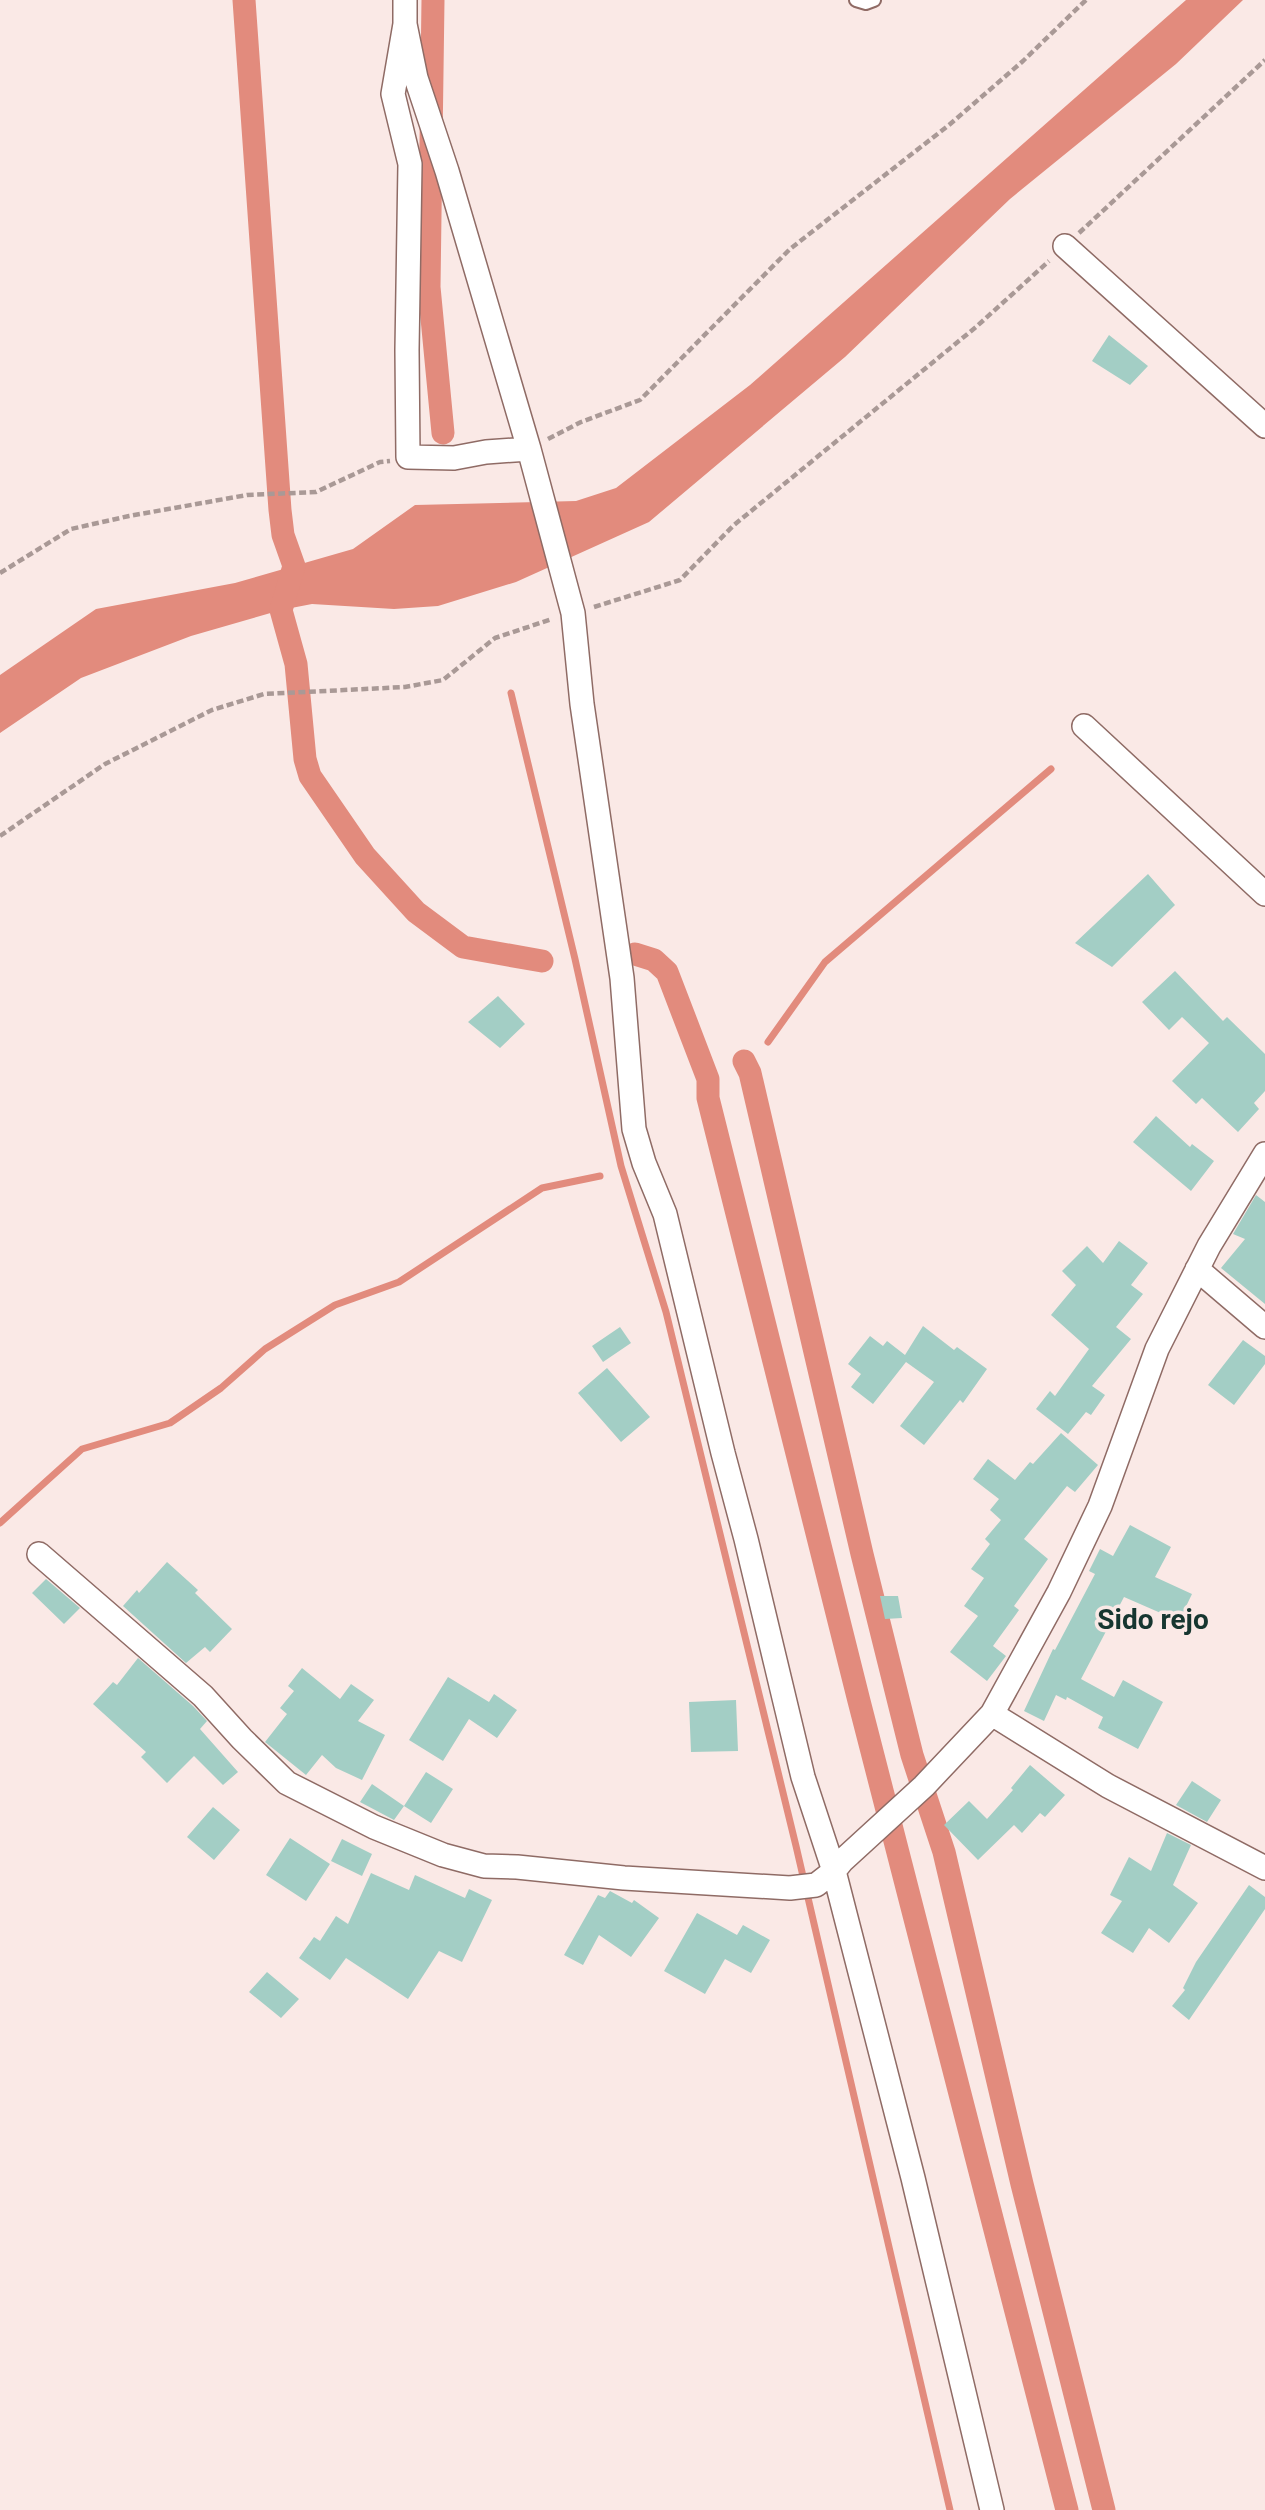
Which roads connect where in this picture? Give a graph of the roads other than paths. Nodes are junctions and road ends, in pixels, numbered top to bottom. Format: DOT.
graph roads {
  1 [pos="405,0"];
  2 [pos="856,0"];
  3 [pos="874,0"];
  4 [pos="405,24"];
  5 [pos="1065,246"];
  6 [pos="1265,426"];
  7 [pos="532,458"];
  8 [pos="1084,726"];
  9 [pos="1265,894"];
  10 [pos="1265,1154"];
  11 [pos="1197,1269"];
  12 [pos="1265,1327"];
  13 [pos="39,1553"];
  14 [pos="992,1714"];
  15 [pos="1265,1868"];
  16 [pos="835,1871"];
  17 [pos="992,2510"];
  1 -- 4 [label="street"];
  2 -- 3 [label="lane"];
  4 -- 7 [label="street"];
  4 -- 7 [label="street"];
  5 -- 6 [label="street"];
  7 -- 16 [label="street"];
  8 -- 9 [label="street"];
  10 -- 11 [label="street"];
  11 -- 12 [label="street"];
  11 -- 14 [label="street"];
  13 -- 16 [label="street"];
  14 -- 15 [label="street"];
  14 -- 16 [label="street"];
  16 -- 17 [label="street"];
}
